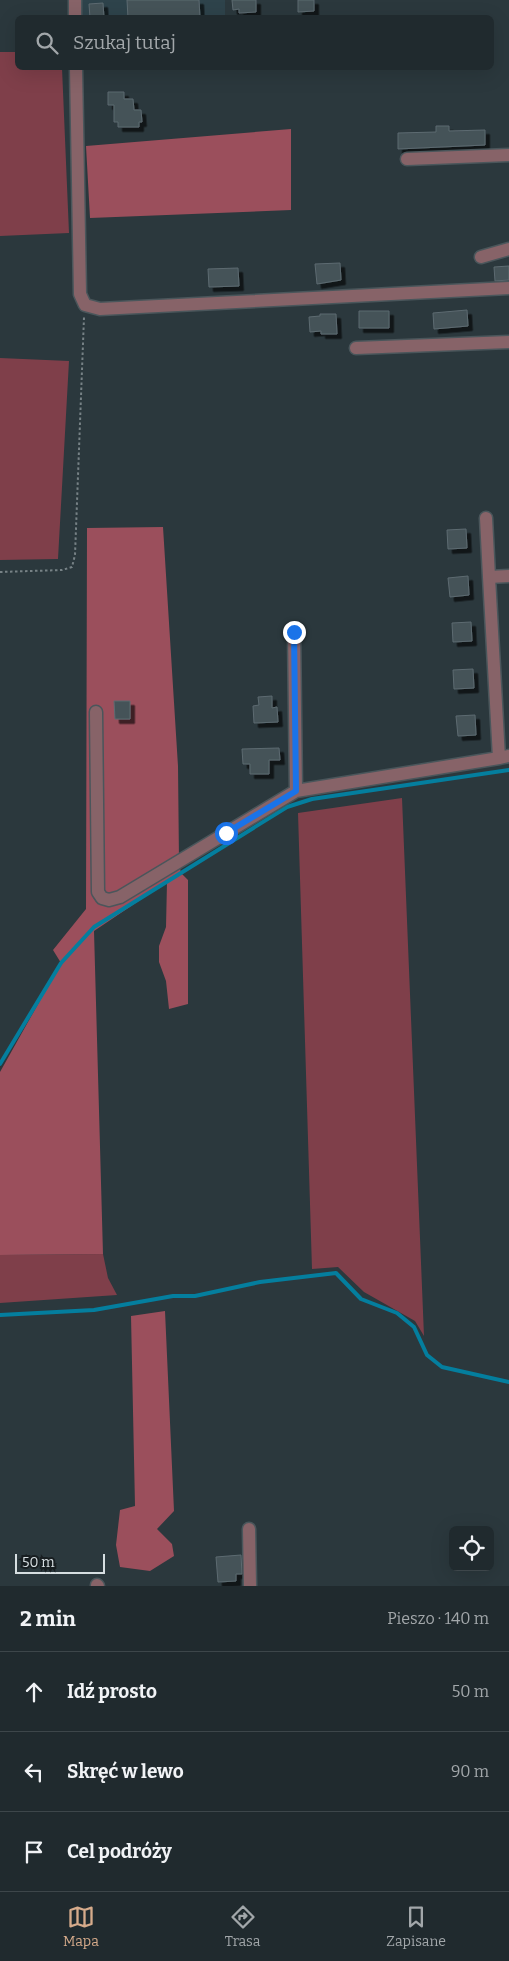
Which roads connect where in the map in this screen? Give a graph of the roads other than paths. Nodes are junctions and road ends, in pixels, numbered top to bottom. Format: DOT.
graph roads {
  1 [pos="75,0"];
  2 [pos="75,15"];
  3 [pos="76,70"];
  4 [pos="509,155"];
  5 [pos="407,159"];
  6 [pos="509,249"];
  7 [pos="481,257"];
  8 [pos="509,288"];
  9 [pos="509,342"];
  10 [pos="356,348"];
  11 [pos="486,518"];
  12 [pos="509,576"];
  13 [pos="490,577"];
  14 [pos="294,632"];
  15 [pos="96,712"];
  16 [pos="504,757"];
  17 [pos="296,791"];
  18 [pos="249,1529"];
  19 [pos="250,1586"];
  1 -- 2 [label="street"];
  3 -- 8 [label="street"];
  4 -- 5 [label="street"];
  6 -- 7 [label="street"];
  9 -- 10 [label="street"];
  11 -- 13 [label="street"];
  12 -- 13 [label="street"];
  13 -- 16 [label="street"];
  14 -- 17 [label="street"];
  15 -- 17 [label="street"];
  16 -- 17 [label="street"];
  18 -- 19 [label="street"];
}
